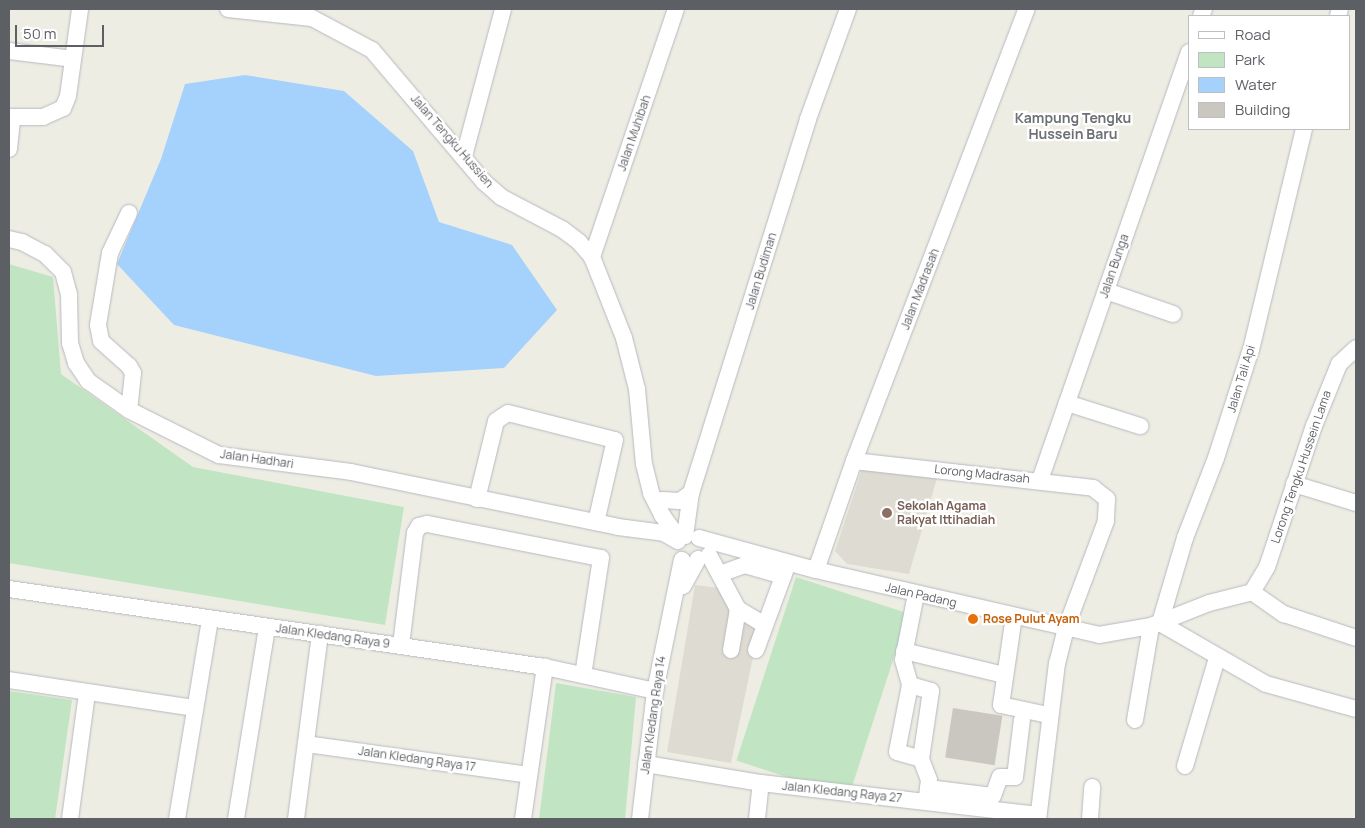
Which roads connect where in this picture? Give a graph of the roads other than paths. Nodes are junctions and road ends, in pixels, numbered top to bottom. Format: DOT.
graph roads {
  1 [pos="80,9"];
  2 [pos="228,9"];
  3 [pos="503,9"];
  4 [pos="676,9"];
  5 [pos="848,9"];
  6 [pos="1027,9"];
  7 [pos="314,13"];
  8 [pos="9,51"];
  9 [pos="1188,55"];
  10 [pos="73,59"];
  11 [pos="10,117"];
  12 [pos="1304,130"];
  13 [pos="9,149"];
  14 [pos="464,156"];
  15 [pos="128,213"];
  16 [pos="9,240"];
  17 [pos="592,257"];
  18 [pos="1106,291"];
  19 [pos="1173,314"];
  20 [pos="1356,348"];
  21 [pos="1067,402"];
  22 [pos="130,410"];
  23 [pos="1140,426"];
  24 [pos="854,461"];
  25 [pos="1040,480"];
  26 [pos="1294,484"];
  27 [pos="691,494"];
  28 [pos="477,499"];
  29 [pos="658,502"];
  30 [pos="1356,503"];
  31 [pos="596,522"];
  32 [pos="623,528"];
  33 [pos="690,548"];
  34 [pos="786,570"];
  35 [pos="816,570"];
  36 [pos="720,574"];
  37 [pos="9,589"];
  38 [pos="1252,592"];
  39 [pos="916,594"];
  40 [pos="738,609"];
  41 [pos="1014,616"];
  42 [pos="210,620"];
  43 [pos="1155,624"];
  44 [pos="765,625"];
  45 [pos="267,627"];
  46 [pos="1066,628"];
  47 [pos="320,634"];
  48 [pos="1356,634"];
  49 [pos="401,645"];
  50 [pos="731,650"];
  51 [pos="756,650"];
  52 [pos="904,651"];
  53 [pos="1217,658"];
  54 [pos="545,667"];
  55 [pos="583,675"];
  56 [pos="1004,675"];
  57 [pos="9,680"];
  58 [pos="910,685"];
  59 [pos="655,691"];
  60 [pos="86,693"];
  61 [pos="194,708"];
  62 [pos="1356,709"];
  63 [pos="1048,715"];
  64 [pos="1022,719"];
  65 [pos="1135,720"];
  66 [pos="306,744"];
  67 [pos="1018,754"];
  68 [pos="922,759"];
  69 [pos="1044,762"];
  70 [pos="646,764"];
  71 [pos="1185,766"];
  72 [pos="528,775"];
  73 [pos="761,783"];
  74 [pos="1092,787"];
  75 [pos="927,795"];
  76 [pos="1038,817"];
  77 [pos="70,819"];
  78 [pos="178,819"];
  79 [pos="236,819"];
  80 [pos="296,819"];
  81 [pos="522,819"];
  82 [pos="640,819"];
  83 [pos="757,819"];
  84 [pos="1090,819"];
  1 -- 10 [label="street"];
  2 -- 7 [label="street, Jalan Tengku Hussien"];
  3 -- 14 [label="street"];
  4 -- 17 [label="street, Jalan Muhibah"];
  5 -- 27 [label="street, Jalan Budiman"];
  6 -- 24 [label="street, Jalan Madrasah"];
  7 -- 14 [label="street, Jalan Tengku Hussien"];
  8 -- 10 [label="street"];
  9 -- 18 [label="street, Jalan Bunga"];
  10 -- 11 [label="street"];
  11 -- 13 [label="street"];
  12 -- 43 [label="street, Jalan Tali Api"];
  14 -- 17 [label="street, Jalan Tengku Hussien"];
  15 -- 22 [label="street"];
  16 -- 22 [label="street, Jalan Hadhari"];
  17 -- 29 [label="street, Jalan Tengku Hussien"];
  18 -- 19 [label="street"];
  18 -- 21 [label="street, Jalan Bunga"];
  20 -- 26 [label="street, Lorong Tengku Hussein Lama"];
  21 -- 23 [label="street"];
  21 -- 25 [label="street, Jalan Bunga"];
  22 -- 28 [label="street, Jalan Hadhari"];
  24 -- 25 [label="street, Lorong Madrasah"];
  24 -- 35 [label="street, Jalan Madrasah"];
  25 -- 46 [label="street, Lorong Madrasah"];
  26 -- 30 [label="street"];
  26 -- 38 [label="street, Lorong Tengku Hussein Lama"];
  27 -- 29 [label="street"];
  27 -- 33 [label="street, Jalan Budiman"];
  28 -- 31 [label="street, Jalan Hadhari"];
  28 -- 31 [label="street"];
  29 -- 32 [label="street"];
  29 -- 33 [label="street"];
  31 -- 32 [label="street, Jalan Hadhari"];
  32 -- 33 [label="street, Jalan Hadhari"];
  33 -- 34 [label="street, Jalan Padang"];
  33 -- 36 [label="street"];
  33 -- 59 [label="street, Jalan Kledang Raya 14"];
  34 -- 35 [label="street, Jalan Padang"];
  34 -- 36 [label="street"];
  34 -- 44 [label="street"];
  35 -- 39 [label="street, Jalan Padang"];
  36 -- 40 [label="street"];
  37 -- 42 [label="street, Jalan Kledang Raya 9"];
  38 -- 43 [label="street, Jalan Padang"];
  38 -- 48 [label="street"];
  39 -- 41 [label="street, Jalan Padang"];
  39 -- 52 [label="street"];
  40 -- 44 [label="street"];
  40 -- 50 [label="street"];
  41 -- 46 [label="street, Jalan Padang"];
  41 -- 56 [label="street"];
  42 -- 45 [label="street, Jalan Kledang Raya 9"];
  42 -- 61 [label="street"];
  43 -- 46 [label="street, Jalan Padang"];
  43 -- 53 [label="street"];
  43 -- 65 [label="street, Jalan Tali Api"];
  44 -- 51 [label="street"];
  45 -- 47 [label="street, Jalan Kledang Raya 9"];
  45 -- 79 [label="street"];
  46 -- 63 [label="street"];
  47 -- 49 [label="street, Jalan Kledang Raya 9"];
  47 -- 66 [label="street"];
  49 -- 54 [label="street, Jalan Kledang Raya 9"];
  49 -- 55 [label="street"];
  52 -- 56 [label="street"];
  52 -- 58 [label="street"];
  53 -- 62 [label="street"];
  53 -- 71 [label="street"];
  54 -- 55 [label="street, Jalan Kledang Raya 9"];
  54 -- 72 [label="street"];
  55 -- 59 [label="street, Jalan Kledang Raya 9"];
  56 -- 63 [label="street"];
  57 -- 60 [label="street"];
  58 -- 68 [label="street"];
  58 -- 68 [label="street"];
  59 -- 70 [label="street, Jalan Kledang Raya 14"];
  60 -- 61 [label="street"];
  60 -- 77 [label="street"];
  61 -- 78 [label="street"];
  63 -- 69 [label="street"];
  64 -- 67 [label="street"];
  66 -- 72 [label="street, Jalan Kledang Raya 17"];
  66 -- 80 [label="street"];
  67 -- 69 [label="street"];
  67 -- 75 [label="street"];
  68 -- 75 [label="street"];
  69 -- 76 [label="street"];
  70 -- 73 [label="street, Jalan Kledang Raya 27"];
  70 -- 82 [label="street, Jalan Kledang Raya 14"];
  72 -- 81 [label="street"];
  73 -- 75 [label="street, Jalan Kledang Raya 27"];
  73 -- 83 [label="street"];
  74 -- 84 [label="street"];
  75 -- 76 [label="street, Jalan Kledang Raya 27"];
}
